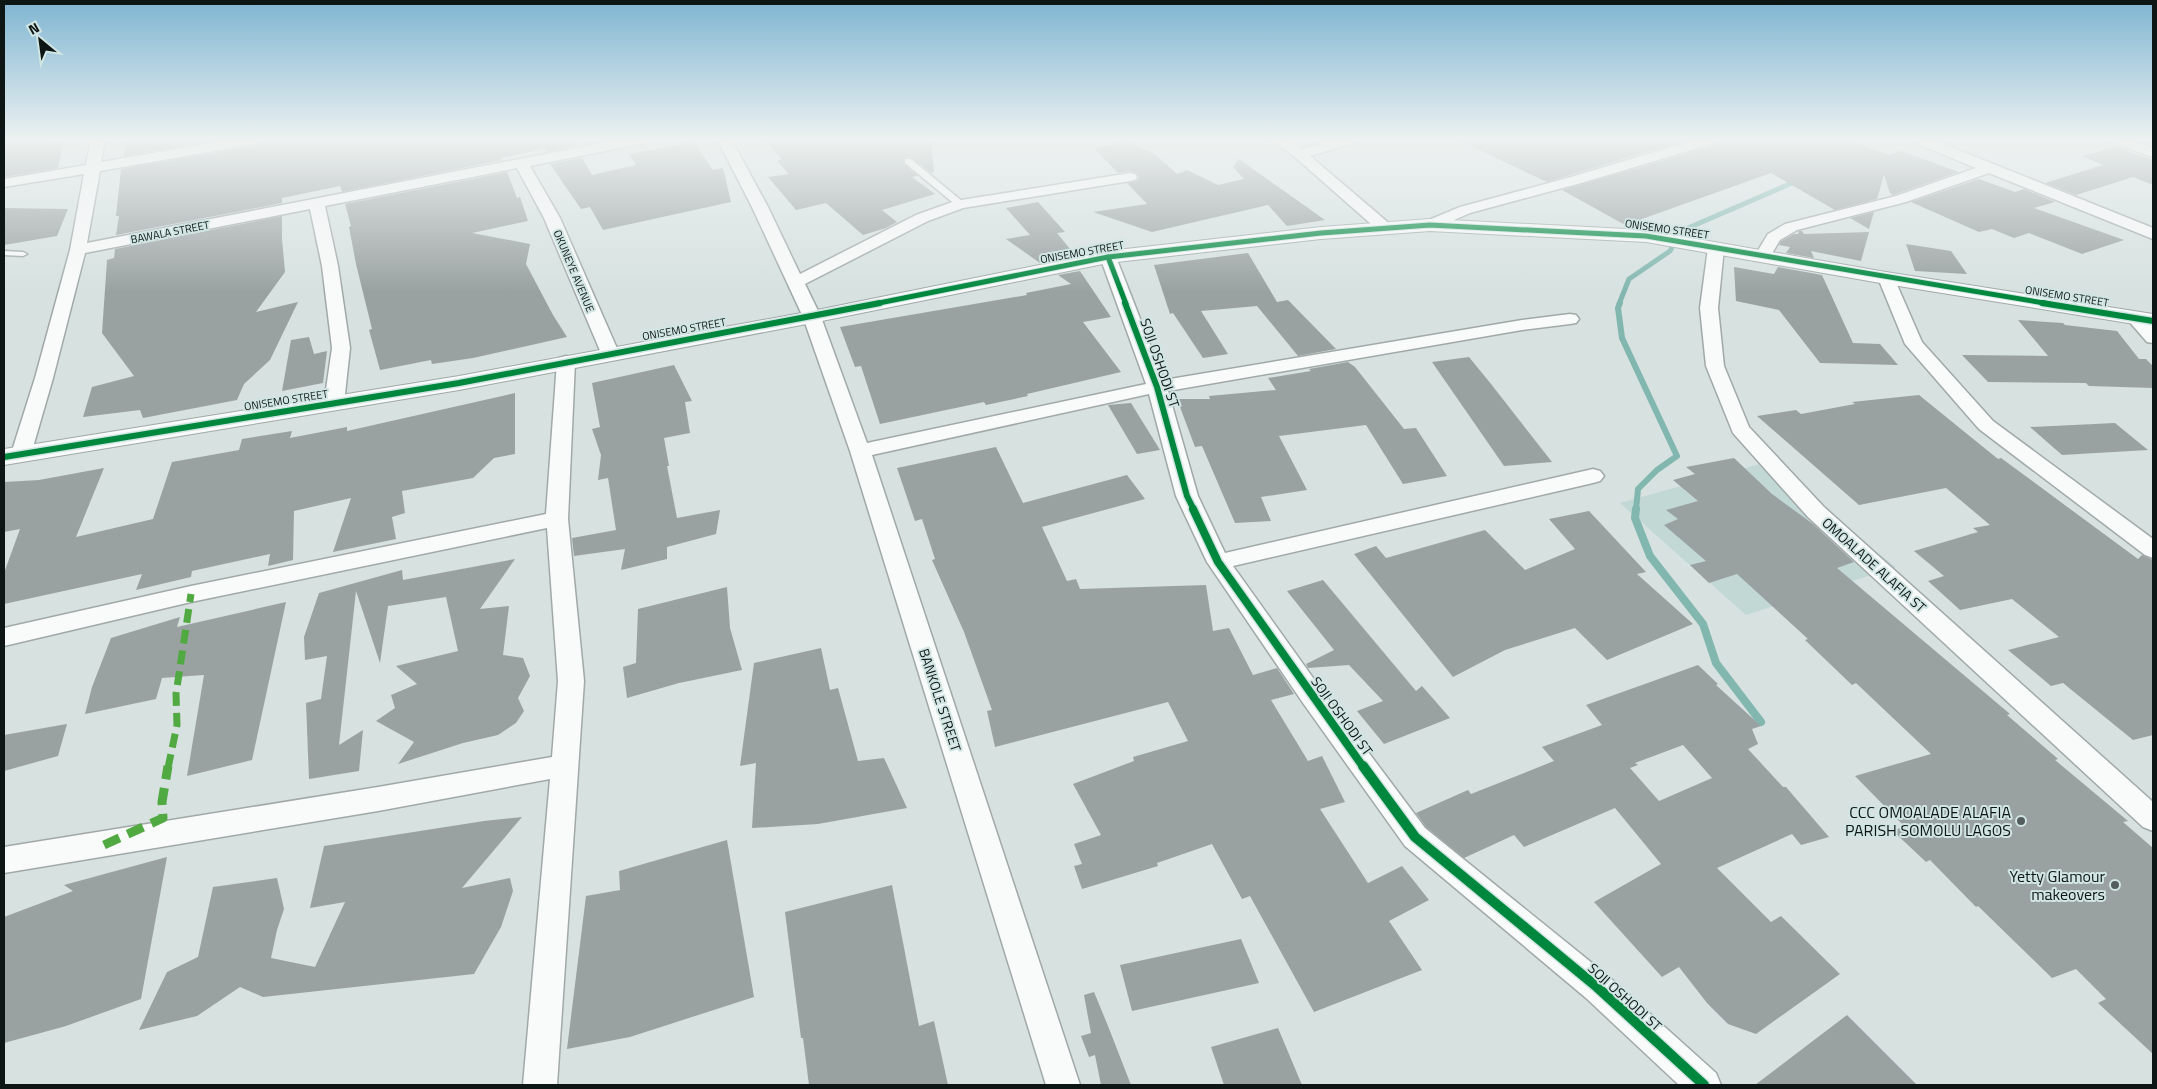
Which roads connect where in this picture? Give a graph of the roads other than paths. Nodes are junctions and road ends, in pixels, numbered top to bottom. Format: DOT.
graph roads {
  1 [pos="88,190"];
  2 [pos="390,190"];
  3 [pos="536,190"];
  4 [pos="751,190"];
  5 [pos="943,190"];
  6 [pos="1049,190"];
  7 [pos="1341,190"];
  8 [pos="1540,190"];
  9 [pos="1927,190"];
  10 [pos="2043,190"];
  11 [pos="317,204"];
  12 [pos="960,204"];
  13 [pos="1430,225"];
  14 [pos="1385,228"];
  15 [pos="2153,234"];
  16 [pos="1716,248"];
  17 [pos="78,250"];
  18 [pos="4,253"];
  19 [pos="23,254"];
  20 [pos="1108,257"];
  21 [pos="1762,257"];
  22 [pos="1886,278"];
  23 [pos="794,282"];
  24 [pos="812,317"];
  25 [pos="1570,319"];
  26 [pos="2145,320"];
  27 [pos="2153,338"];
  28 [pos="610,353"];
  29 [pos="566,362"];
  30 [pos="1157,387"];
  31 [pos="334,403"];
  32 [pos="860,451"];
  33 [pos="13,456"];
  34 [pos="1593,476"];
  35 [pos="557,519"];
  36 [pos="2153,550"];
  37 [pos="1218,562"];
  38 [pos="4,637"];
  39 [pos="564,766"];
  40 [pos="2153,819"];
  41 [pos="4,860"];
  42 [pos="540,1085"];
  43 [pos="1064,1085"];
  44 [pos="1704,1085"];
  1 -- 17 [label="street"];
  2 -- 11 [label="street, BAWALA STREET"];
  3 -- 28 [label="street, OKUNEYE AVENUE"];
  4 -- 23 [label="street, BANKOLE STREET"];
  5 -- 12 [label="lane"];
  6 -- 12 [label="street"];
  7 -- 14 [label="street"];
  8 -- 13 [label="street"];
  9 -- 21 [label="street"];
  10 -- 15 [label="street"];
  11 -- 17 [label="street, BAWALA STREET"];
  11 -- 31 [label="street"];
  12 -- 23 [label="street"];
  13 -- 14 [label="street, ONISEMO STREET"];
  13 -- 16 [label="street, ONISEMO STREET"];
  14 -- 20 [label="street, ONISEMO STREET"];
  16 -- 21 [label="street, ONISEMO STREET"];
  16 -- 40 [label="street, OMOALADE ALAFIA ST"];
  17 -- 33 [label="street"];
  18 -- 19 [label="lane"];
  20 -- 24 [label="street, ONISEMO STREET"];
  20 -- 30 [label="street, SOJI OSHODI ST"];
  21 -- 22 [label="street, ONISEMO STREET"];
  22 -- 26 [label="street, ONISEMO STREET"];
  22 -- 36 [label="street"];
  23 -- 24 [label="street, BANKOLE STREET"];
  24 -- 28 [label="street, ONISEMO STREET"];
  24 -- 32 [label="street, BANKOLE STREET"];
  25 -- 30 [label="street"];
  26 -- 27 [label="street"];
  28 -- 29 [label="street, ONISEMO STREET"];
  29 -- 31 [label="street, ONISEMO STREET"];
  29 -- 35 [label="street"];
  30 -- 32 [label="street"];
  30 -- 37 [label="street, SOJI OSHODI ST"];
  31 -- 33 [label="street, ONISEMO STREET"];
  32 -- 43 [label="street, BANKOLE STREET"];
  34 -- 37 [label="street"];
  35 -- 38 [label="street"];
  35 -- 39 [label="street"];
  37 -- 44 [label="street, SOJI OSHODI ST"];
  39 -- 41 [label="street"];
  39 -- 42 [label="street"];
}
